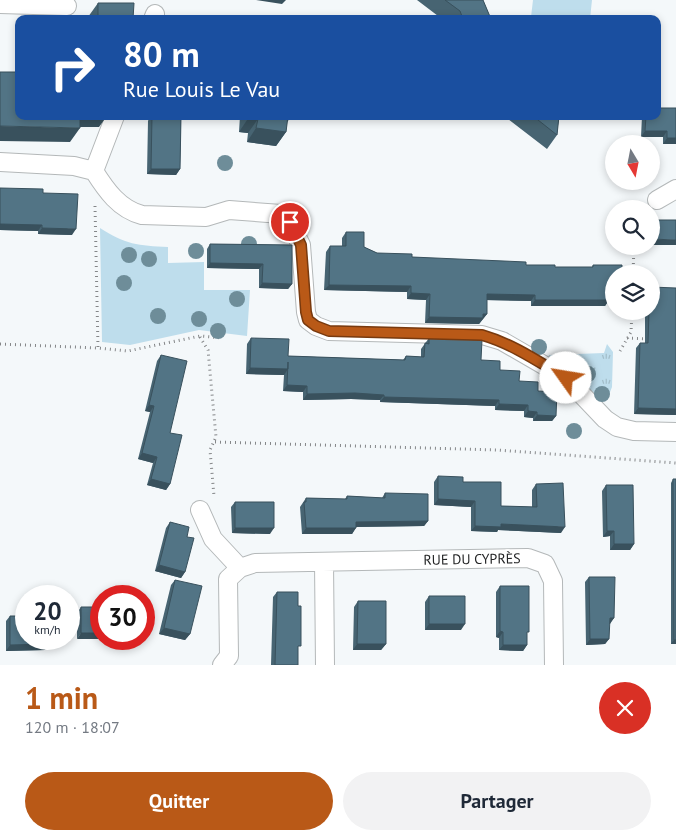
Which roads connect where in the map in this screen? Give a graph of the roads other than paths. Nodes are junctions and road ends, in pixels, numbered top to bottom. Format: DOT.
graph roads {
  1 [pos="0,4"];
  2 [pos="67,6"];
  3 [pos="113,120"];
  4 [pos="0,162"];
  5 [pos="94,171"];
  6 [pos="676,189"];
  7 [pos="657,200"];
  8 [pos="676,432"];
  9 [pos="207,506"];
  10 [pos="324,562"];
  11 [pos="240,568"];
  12 [pos="222,665"];
  13 [pos="325,665"];
  14 [pos="554,665"];
  1 -- 2 [label="street"];
  3 -- 5 [label="street"];
  4 -- 5 [label="street"];
  5 -- 8 [label="street"];
  6 -- 7 [label="street"];
  9 -- 11 [label="street"];
  10 -- 11 [label="street, RUE DU CYPRÈS"];
  10 -- 13 [label="street"];
  10 -- 14 [label="street, RUE DU CYPRÈS"];
  11 -- 12 [label="street"];
}
